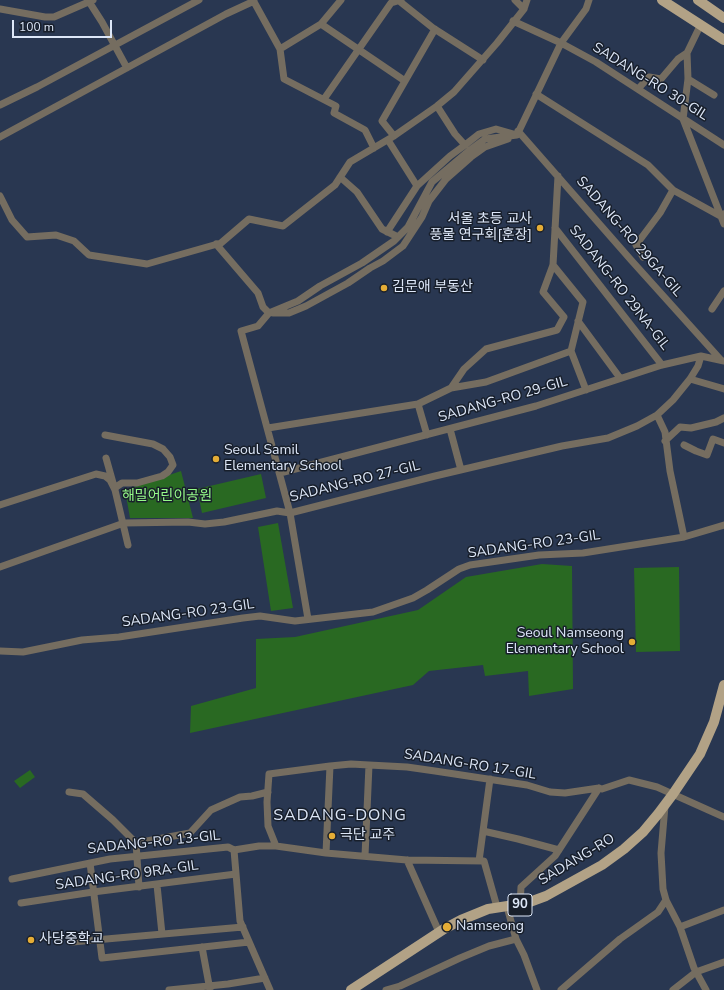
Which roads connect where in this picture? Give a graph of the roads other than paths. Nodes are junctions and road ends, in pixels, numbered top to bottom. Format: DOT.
graph roads {
  1 [pos="199,0"];
  2 [pos="340,0"];
  3 [pos="400,0"];
  4 [pos="515,0"];
  5 [pos="527,0"];
  6 [pos="589,0"];
  7 [pos="662,0"];
  8 [pos="698,0"];
  9 [pos="90,1"];
  10 [pos="254,1"];
  11 [pos="0,9"];
  12 [pos="524,9"];
  13 [pos="724,18"];
  14 [pos="513,21"];
  15 [pos="321,24"];
  16 [pos="701,24"];
  17 [pos="435,29"];
  18 [pos="724,40"];
  19 [pos="561,43"];
  20 [pos="115,46"];
  21 [pos="280,49"];
  22 [pos="359,49"];
  23 [pos="687,54"];
  24 [pos="483,60"];
  25 [pos="127,68"];
  26 [pos="688,79"];
  27 [pos="405,81"];
  28 [pos="638,89"];
  29 [pos="536,94"];
  30 [pos="714,95"];
  31 [pos="324,99"];
  32 [pos="0,106"];
  33 [pos="437,106"];
  34 [pos="683,119"];
  35 [pos="518,133"];
  36 [pos="0,137"];
  37 [pos="391,138"];
  38 [pos="465,145"];
  39 [pos="724,145"];
  40 [pos="374,148"];
  41 [pos="558,176"];
  42 [pos="340,177"];
  43 [pos="416,186"];
  44 [pos="673,190"];
  45 [pos="0,196"];
  46 [pos="415,213"];
  47 [pos="422,217"];
  48 [pos="723,218"];
  49 [pos="555,228"];
  50 [pos="387,232"];
  51 [pos="398,237"];
  52 [pos="216,244"];
  53 [pos="643,257"];
  54 [pos="553,265"];
  55 [pos="724,291"];
  56 [pos="712,309"];
  57 [pos="269,313"];
  58 [pos="578,322"];
  59 [pos="571,351"];
  60 [pos="701,356"];
  61 [pos="723,359"];
  62 [pos="662,365"];
  63 [pos="620,378"];
  64 [pos="690,379"];
  65 [pos="450,388"];
  66 [pos="724,389"];
  67 [pos="586,390"];
  68 [pos="418,404"];
  69 [pos="657,415"];
  70 [pos="724,418"];
  71 [pos="268,428"];
  72 [pos="450,429"];
  73 [pos="427,434"];
  74 [pos="105,435"];
  75 [pos="665,441"];
  76 [pos="724,443"];
  77 [pos="684,445"];
  78 [pos="106,458"];
  79 [pos="461,470"];
  80 [pos="280,473"];
  81 [pos="116,490"];
  82 [pos="0,505"];
  83 [pos="290,513"];
  84 [pos="124,523"];
  85 [pos="724,525"];
  86 [pos="684,538"];
  87 [pos="128,545"];
  88 [pos="0,567"];
  89 [pos="308,619"];
  90 [pos="0,651"];
  91 [pos="724,685"];
  92 [pos="722,700"];
  93 [pos="370,765"];
  94 [pos="330,766"];
  95 [pos="490,779"];
  96 [pos="268,788"];
  97 [pos="599,788"];
  98 [pos="69,792"];
  99 [pos="673,794"];
  100 [pos="665,806"];
  101 [pos="723,815"];
  102 [pos="483,832"];
  103 [pos="136,843"];
  104 [pos="276,846"];
  105 [pos="234,850"];
  106 [pos="559,850"];
  107 [pos="326,853"];
  108 [pos="136,856"];
  109 [pos="364,856"];
  110 [pos="407,860"];
  111 [pos="479,861"];
  112 [pos="90,863"];
  113 [pos="236,874"];
  114 [pos="12,879"];
  115 [pos="157,885"];
  116 [pos="139,887"];
  117 [pos="93,892"];
  118 [pos="666,900"];
  119 [pos="21,903"];
  120 [pos="520,905"];
  121 [pos="502,907"];
  122 [pos="724,910"];
  123 [pos="243,927"];
  124 [pos="680,927"];
  125 [pos="439,932"];
  126 [pos="162,934"];
  127 [pos="100,939"];
  128 [pos="516,939"];
  129 [pos="72,942"];
  130 [pos="249,942"];
  131 [pos="202,947"];
  132 [pos="724,962"];
  133 [pos="696,972"];
  134 [pos="265,978"];
  135 [pos="209,988"];
  136 [pos="401,988"];
  137 [pos="169,990"];
  138 [pos="270,990"];
  139 [pos="351,990"];
  140 [pos="386,990"];
  141 [pos="537,990"];
  142 [pos="561,990"];
  143 [pos="673,990"];
  144 [pos="706,990"];
  1 -- 20 [label="street"];
  2 -- 15 [label="street"];
  3 -- 17 [label="street"];
  3 -- 22 [label="street"];
  4 -- 12 [label="street"];
  5 -- 12 [label="street"];
  6 -- 19 [label="street"];
  7 -- 16 [label="main road"];
  8 -- 13 [label="main road"];
  9 -- 11 [label="street"];
  9 -- 20 [label="street"];
  10 -- 21 [label="street"];
  10 -- 25 [label="street"];
  12 -- 14 [label="street"];
  14 -- 19 [label="street, SADANG-RO 30-GIL"];
  14 -- 24 [label="street"];
  15 -- 21 [label="street"];
  15 -- 22 [label="street"];
  16 -- 18 [label="main road"];
  16 -- 23 [label="street"];
  17 -- 24 [label="street"];
  17 -- 27 [label="street"];
  19 -- 28 [label="street, SADANG-RO 30-GIL"];
  19 -- 29 [label="street"];
  20 -- 25 [label="street"];
  20 -- 32 [label="street"];
  21 -- 31 [label="street"];
  22 -- 27 [label="street"];
  22 -- 31 [label="street"];
  23 -- 26 [label="street"];
  23 -- 28 [label="street"];
  24 -- 33 [label="street"];
  25 -- 36 [label="street"];
  26 -- 30 [label="street"];
  26 -- 34 [label="street"];
  27 -- 37 [label="street"];
  28 -- 34 [label="street, SADANG-RO 30-GIL"];
  29 -- 35 [label="street"];
  29 -- 44 [label="street"];
  31 -- 40 [label="street"];
  33 -- 37 [label="street"];
  33 -- 38 [label="street"];
  34 -- 39 [label="street, SADANG-RO 30-GIL"];
  34 -- 48 [label="street"];
  35 -- 38 [label="street"];
  35 -- 41 [label="street, SADANG-RO 29GA-GIL"];
  35 -- 46 [label="street"];
  35 -- 47 [label="street"];
  37 -- 40 [label="street"];
  37 -- 43 [label="street"];
  38 -- 43 [label="street"];
  40 -- 42 [label="street"];
  41 -- 49 [label="street"];
  41 -- 61 [label="street, SADANG-RO 29GA-GIL"];
  42 -- 50 [label="street"];
  42 -- 52 [label="street"];
  43 -- 50 [label="street"];
  44 -- 48 [label="street"];
  44 -- 53 [label="street"];
  45 -- 52 [label="street"];
  46 -- 47 [label="street"];
  46 -- 51 [label="street"];
  47 -- 57 [label="street"];
  49 -- 54 [label="street"];
  49 -- 62 [label="street, SADANG-RO 29NA-GIL"];
  50 -- 51 [label="street"];
  51 -- 57 [label="street"];
  52 -- 57 [label="street"];
  54 -- 58 [label="street"];
  54 -- 65 [label="street"];
  55 -- 56 [label="street"];
  57 -- 71 [label="street"];
  58 -- 59 [label="street"];
  58 -- 63 [label="street"];
  59 -- 65 [label="street"];
  59 -- 67 [label="street, SADANG-RO 29-GIL"];
  60 -- 61 [label="street, SADANG-RO 29-GIL"];
  60 -- 62 [label="street, SADANG-RO 29-GIL"];
  60 -- 64 [label="street, SADANG-RO 27-GIL"];
  62 -- 63 [label="street, SADANG-RO 29-GIL"];
  63 -- 67 [label="street, SADANG-RO 29-GIL"];
  64 -- 66 [label="street"];
  64 -- 69 [label="street, SADANG-RO 27-GIL"];
  65 -- 68 [label="street"];
  67 -- 72 [label="street, SADANG-RO 29-GIL"];
  68 -- 71 [label="street"];
  68 -- 73 [label="street, SADANG-RO 29-GIL"];
  69 -- 75 [label="street"];
  69 -- 79 [label="street, SADANG-RO 27-GIL"];
  70 -- 75 [label="street"];
  71 -- 80 [label="street"];
  72 -- 73 [label="street, SADANG-RO 29-GIL"];
  72 -- 79 [label="street"];
  73 -- 80 [label="street, SADANG-RO 29-GIL"];
  74 -- 81 [label="street"];
  75 -- 86 [label="street"];
  76 -- 77 [label="street"];
  78 -- 81 [label="street"];
  79 -- 83 [label="street, SADANG-RO 27-GIL"];
  80 -- 83 [label="street"];
  81 -- 82 [label="street"];
  81 -- 84 [label="street"];
  83 -- 84 [label="street, SADANG-RO 27-GIL"];
  83 -- 89 [label="street"];
  84 -- 87 [label="street"];
  84 -- 88 [label="street, SADANG-RO 27-GIL"];
  85 -- 86 [label="street, SADANG-RO 23-GIL"];
  86 -- 89 [label="street, SADANG-RO 23-GIL"];
  89 -- 90 [label="street, SADANG-RO 23-GIL"];
  91 -- 92 [label="main road, SADANG-RO / 90"];
  92 -- 99 [label="main road, SADANG-RO / 90"];
  93 -- 94 [label="street, SADANG-RO 17-GIL"];
  93 -- 95 [label="street, SADANG-RO 17-GIL"];
  93 -- 109 [label="street"];
  94 -- 96 [label="street, SADANG-RO 17-GIL"];
  94 -- 107 [label="street"];
  95 -- 97 [label="street, SADANG-RO 17-GIL"];
  95 -- 102 [label="street"];
  96 -- 103 [label="street"];
  96 -- 104 [label="street"];
  97 -- 99 [label="street, SADANG-RO 17-GIL"];
  97 -- 106 [label="street"];
  98 -- 103 [label="street"];
  99 -- 100 [label="main road, SADANG-RO / 90"];
  99 -- 101 [label="street, SADANG-RO 17-GIL"];
  100 -- 118 [label="street"];
  100 -- 120 [label="main road, SADANG-RO / 90"];
  102 -- 106 [label="street"];
  102 -- 111 [label="street"];
  103 -- 108 [label="street"];
  104 -- 105 [label="street, SADANG-RO 13-GIL"];
  104 -- 107 [label="street, SADANG-RO 13-GIL"];
  105 -- 108 [label="street, SADANG-RO 13-GIL"];
  105 -- 113 [label="street"];
  106 -- 120 [label="street"];
  107 -- 109 [label="street, SADANG-RO 13-GIL"];
  108 -- 112 [label="street, SADANG-RO 13-GIL"];
  108 -- 116 [label="street"];
  109 -- 110 [label="street, SADANG-RO 13-GIL"];
  110 -- 111 [label="street, SADANG-RO 13-GIL"];
  110 -- 125 [label="street"];
  111 -- 121 [label="street"];
  112 -- 114 [label="street, SADANG-RO 13-GIL"];
  112 -- 117 [label="street"];
  113 -- 115 [label="street, SADANG-RO 9RA-GIL"];
  113 -- 123 [label="street"];
  115 -- 116 [label="street, SADANG-RO 9RA-GIL"];
  115 -- 126 [label="street"];
  116 -- 117 [label="street, SADANG-RO 9RA-GIL"];
  117 -- 119 [label="street, SADANG-RO 9RA-GIL"];
  117 -- 127 [label="street"];
  118 -- 124 [label="street"];
  118 -- 142 [label="street"];
  120 -- 121 [label="main road, SADANG-RO / 90"];
  121 -- 125 [label="main road, SADANG-RO / 90"];
  121 -- 128 [label="street"];
  122 -- 124 [label="street"];
  123 -- 126 [label="street"];
  123 -- 130 [label="street"];
  124 -- 133 [label="street"];
  125 -- 139 [label="main road, SADANG-RO / 90"];
  126 -- 127 [label="street"];
  127 -- 129 [label="street"];
  127 -- 131 [label="street"];
  128 -- 136 [label="street"];
  128 -- 141 [label="street"];
  130 -- 131 [label="street"];
  130 -- 134 [label="street"];
  131 -- 135 [label="street"];
  132 -- 133 [label="street"];
  133 -- 143 [label="street"];
  133 -- 144 [label="street"];
  134 -- 135 [label="street"];
  134 -- 138 [label="street"];
  135 -- 137 [label="street"];
  136 -- 140 [label="street"];
}
